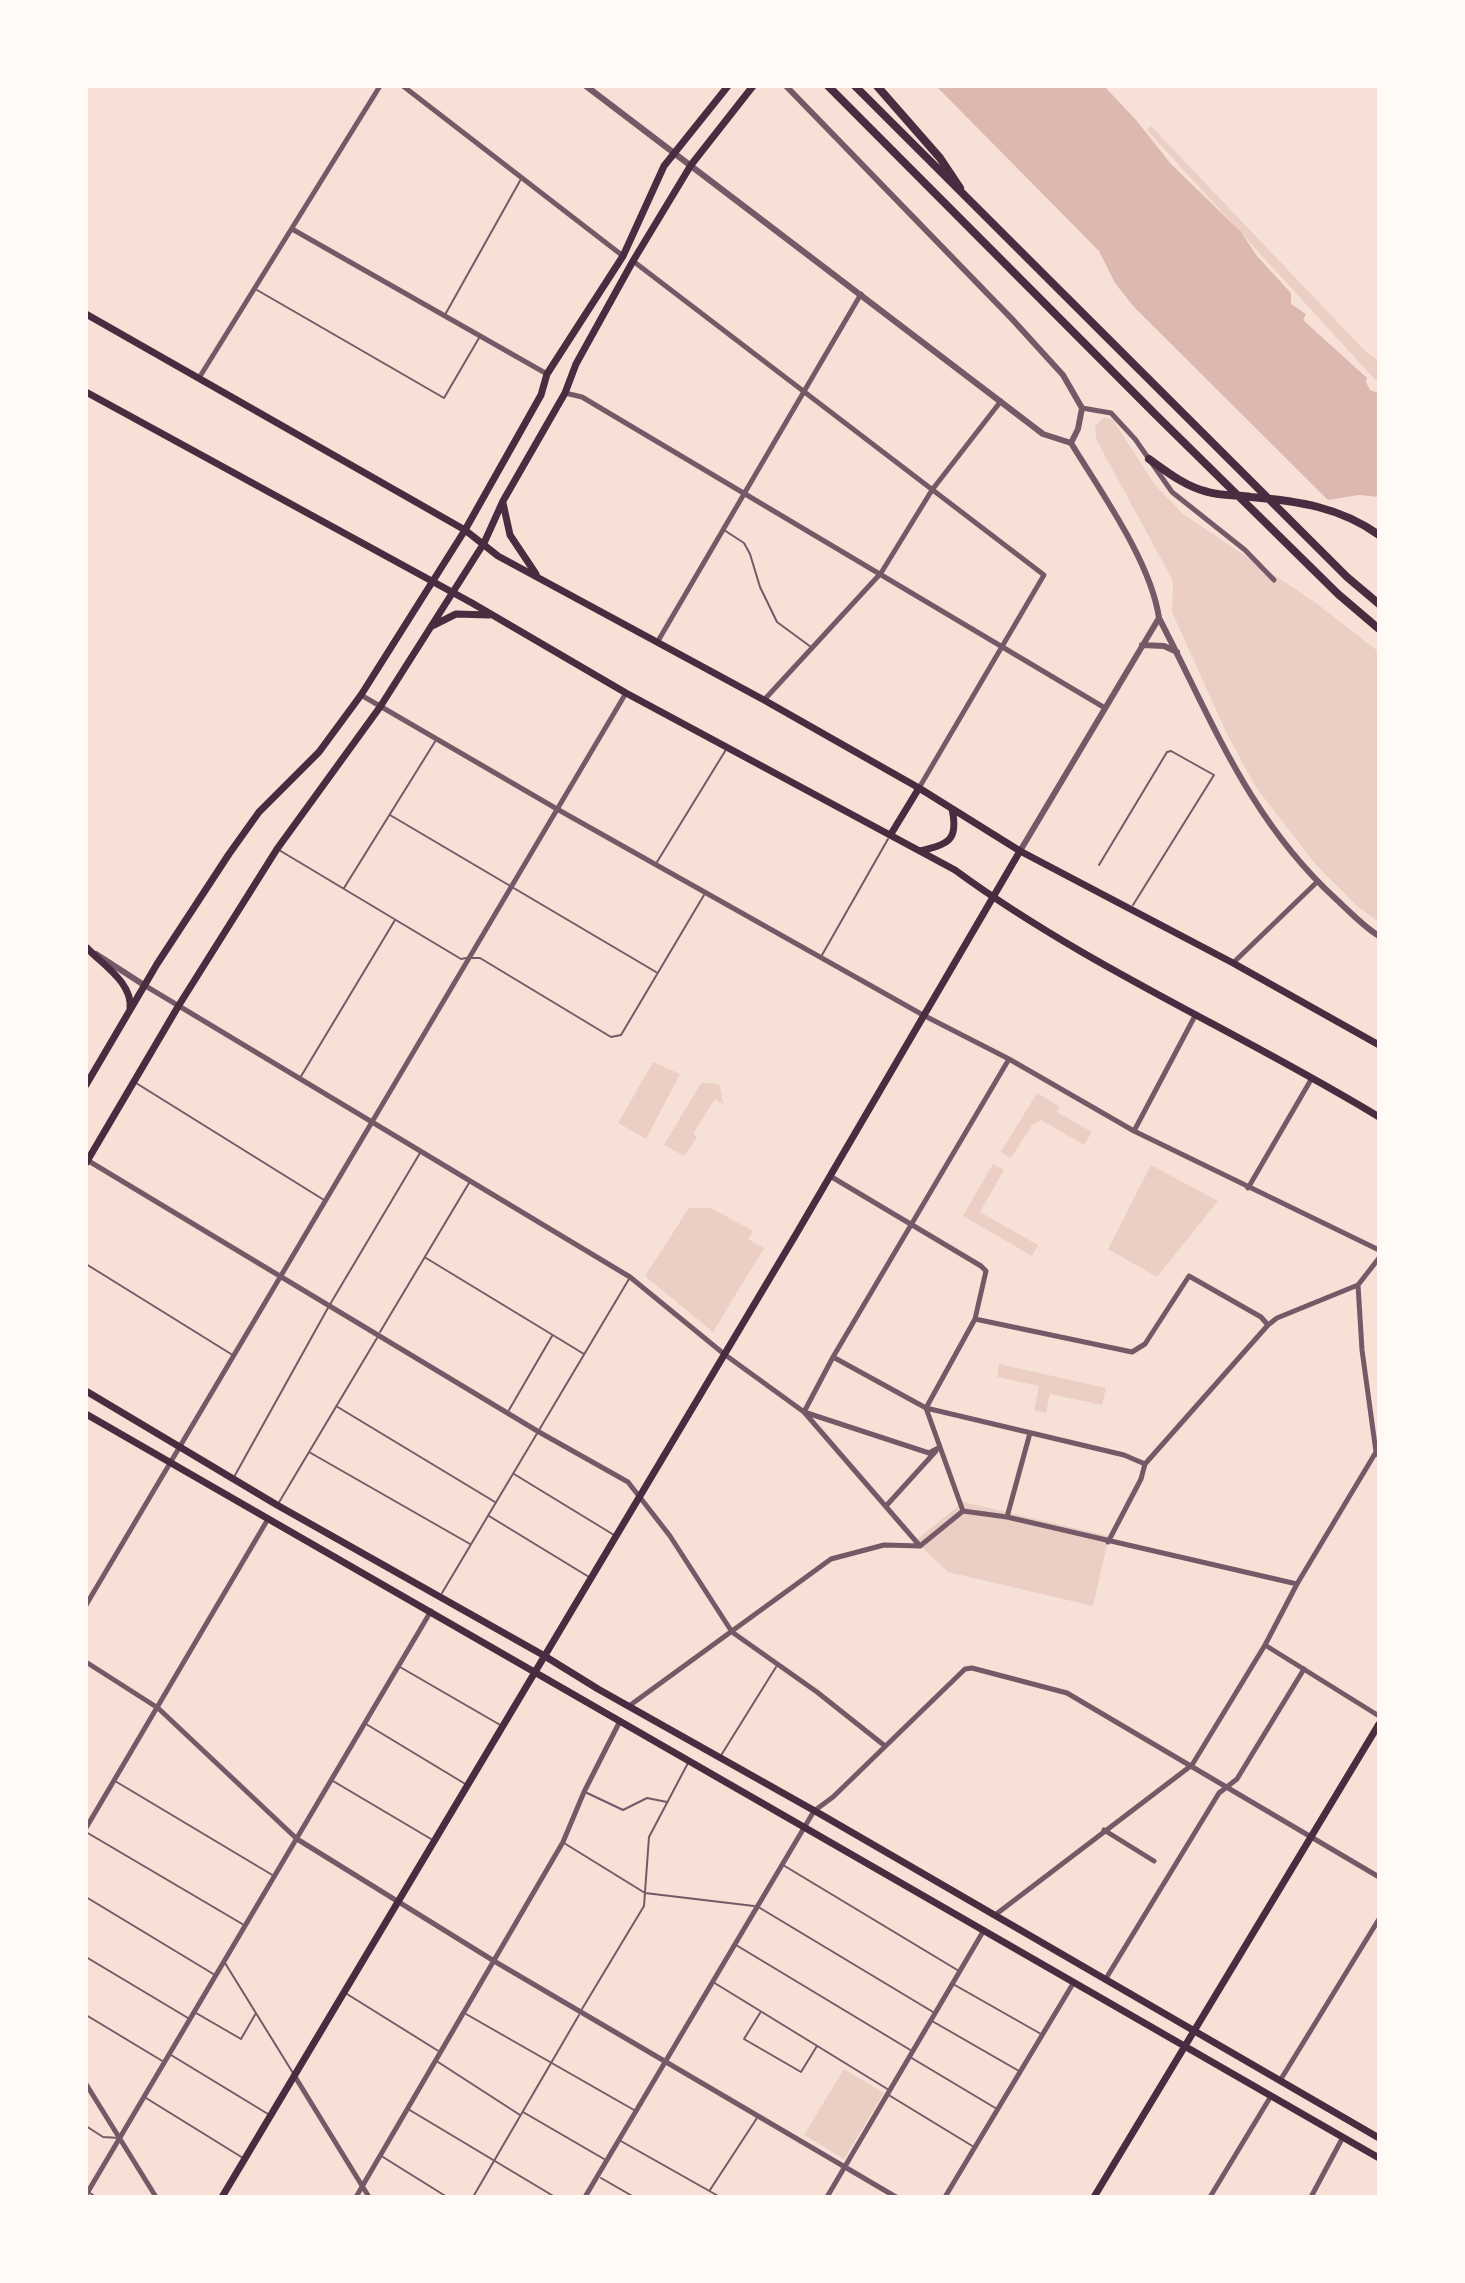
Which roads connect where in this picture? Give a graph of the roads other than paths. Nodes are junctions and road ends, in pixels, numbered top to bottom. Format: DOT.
graph roads {
  1 [pos="380,86"];
  2 [pos="403,86"];
  3 [pos="586,86"];
  4 [pos="728,86"];
  5 [pos="753,86"];
  6 [pos="786,86"];
  7 [pos="828,86"];
  8 [pos="877,86"];
  9 [pos="858,88"];
  10 [pos="674,151"];
  11 [pos="691,165"];
  12 [pos="521,177"];
  13 [pos="969,202"];
  14 [pos="292,229"];
  15 [pos="623,256"];
  16 [pos="633,261"];
  17 [pos="256,289"];
  18 [pos="861,294"];
  19 [pos="86,314"];
  20 [pos="443,317"];
  21 [pos="479,338"];
  22 [pos="547,374"];
  23 [pos="199,378"];
  24 [pos="86,392"];
  25 [pos="565,393"];
  26 [pos="805,393"];
  27 [pos="1001,400"];
  28 [pos="1082,408"];
  29 [pos="1071,443"];
  30 [pos="1149,459"];
  31 [pos="932,490"];
  32 [pos="743,492"];
  33 [pos="503,501"];
  34 [pos="465,530"];
  35 [pos="723,530"];
  36 [pos="1379,535"];
  37 [pos="484,543"];
  38 [pos="881,573"];
  39 [pos="537,576"];
  40 [pos="1274,580"];
  41 [pos="433,582"];
  42 [pos="451,593"];
  43 [pos="1379,604"];
  44 [pos="495,616"];
  45 [pos="1159,618"];
  46 [pos="428,628"];
  47 [pos="1379,629"];
  48 [pos="658,641"];
  49 [pos="1142,645"];
  50 [pos="811,647"];
  51 [pos="1002,647"];
  52 [pos="1177,652"];
  53 [pos="626,693"];
  54 [pos="361,695"];
  55 [pos="764,700"];
  56 [pos="380,707"];
  57 [pos="1105,708"];
  58 [pos="436,740"];
  59 [pos="728,746"];
  60 [pos="919,788"];
  61 [pos="557,809"];
  62 [pos="952,809"];
  63 [pos="390,815"];
  64 [pos="891,834"];
  65 [pos="277,849"];
  66 [pos="920,851"];
  67 [pos="1020,851"];
  68 [pos="656,863"];
  69 [pos="1099,865"];
  70 [pos="1317,882"];
  71 [pos="510,887"];
  72 [pos="343,889"];
  73 [pos="706,890"];
  74 [pos="991,897"];
  75 [pos="1131,910"];
  76 [pos="395,920"];
  77 [pos="1379,936"];
  78 [pos="87,948"];
  79 [pos="821,956"];
  80 [pos="468,957"];
  81 [pos="1233,963"];
  82 [pos="658,972"];
  83 [pos="144,985"];
  84 [pos="179,1005"];
  85 [pos="130,1013"];
  86 [pos="1196,1014"];
  87 [pos="923,1015"];
  88 [pos="1379,1045"];
  89 [pos="1009,1059"];
  90 [pos="1313,1076"];
  91 [pos="300,1079"];
  92 [pos="135,1082"];
  93 [pos="86,1085"];
  94 [pos="1379,1117"];
  95 [pos="373,1122"];
  96 [pos="1134,1131"];
  97 [pos="423,1150"];
  98 [pos="87,1161"];
  99 [pos="830,1176"];
  100 [pos="470,1181"];
  101 [pos="1248,1188"];
  102 [pos="326,1201"];
  103 [pos="912,1225"];
  104 [pos="1379,1250"];
  105 [pos="425,1257"];
  106 [pos="1379,1258"];
  107 [pos="86,1264"];
  108 [pos="280,1276"];
  109 [pos="630,1277"];
  110 [pos="1358,1285"];
  111 [pos="329,1306"];
  112 [pos="975,1319"];
  113 [pos="1268,1325"];
  114 [pos="378,1335"];
  115 [pos="553,1335"];
  116 [pos="232,1354"];
  117 [pos="585,1354"];
  118 [pos="724,1354"];
  119 [pos="833,1357"];
  120 [pos="86,1391"];
  121 [pos="335,1406"];
  122 [pos="926,1408"];
  123 [pos="804,1412"];
  124 [pos="508,1413"];
  125 [pos="86,1414"];
  126 [pos="539,1432"];
  127 [pos="1030,1433"];
  128 [pos="178,1446"];
  129 [pos="940,1447"];
  130 [pos="308,1451"];
  131 [pos="1378,1454"];
  132 [pos="168,1463"];
  133 [pos="1145,1464"];
  134 [pos="513,1473"];
  135 [pos="233,1478"];
  136 [pos="639,1496"];
  137 [pos="495,1503"];
  138 [pos="277,1505"];
  139 [pos="886,1506"];
  140 [pos="963,1511"];
  141 [pos="488,1515"];
  142 [pos="1007,1517"];
  143 [pos="268,1519"];
  144 [pos="614,1535"];
  145 [pos="1108,1542"];
  146 [pos="471,1544"];
  147 [pos="920,1546"];
  148 [pos="589,1577"];
  149 [pos="1297,1584"];
  150 [pos="439,1598"];
  151 [pos="86,1605"];
  152 [pos="431,1611"];
  153 [pos="732,1632"];
  154 [pos="1265,1645"];
  155 [pos="543,1655"];
  156 [pos="86,1662"];
  157 [pos="777,1665"];
  158 [pos="399,1666"];
  159 [pos="1304,1669"];
  160 [pos="534,1672"];
  161 [pos="629,1706"];
  162 [pos="158,1708"];
  163 [pos="1379,1716"];
  164 [pos="621,1720"];
  165 [pos="365,1723"];
  166 [pos="1379,1724"];
  167 [pos="502,1726"];
  168 [pos="885,1746"];
  169 [pos="720,1758"];
  170 [pos="689,1760"];
  171 [pos="1192,1765"];
  172 [pos="114,1780"];
  173 [pos="332,1781"];
  174 [pos="467,1785"];
  175 [pos="1228,1787"];
  176 [pos="584,1792"];
  177 [pos="667,1802"];
  178 [pos="801,1804"];
  179 [pos="814,1811"];
  180 [pos="827,1818"];
  181 [pos="792,1819"];
  182 [pos="805,1826"];
  183 [pos="86,1830"];
  184 [pos="1104,1830"];
  185 [pos="818,1834"];
  186 [pos="1312,1837"];
  187 [pos="297,1839"];
  188 [pos="433,1841"];
  189 [pos="563,1842"];
  190 [pos="1154,1861"];
  191 [pos="782,1864"];
  192 [pos="275,1877"];
  193 [pos="1379,1877"];
  194 [pos="645,1893"];
  195 [pos="86,1897"];
  196 [pos="397,1902"];
  197 [pos="757,1906"];
  198 [pos="994,1916"];
  199 [pos="1379,1919"];
  200 [pos="245,1926"];
  201 [pos="984,1929"];
  202 [pos="735,1944"];
  203 [pos="86,1957"];
  204 [pos="494,1961"];
  205 [pos="224,1962"];
  206 [pos="960,1972"];
  207 [pos="216,1976"];
  208 [pos="1074,1981"];
  209 [pos="1104,1981"];
  210 [pos="712,1982"];
  211 [pos="953,1984"];
  212 [pos="344,1992"];
  213 [pos="195,2012"];
  214 [pos="580,2012"];
  215 [pos="761,2012"];
  216 [pos="256,2013"];
  217 [pos="465,2013"];
  218 [pos="936,2013"];
  219 [pos="86,2015"];
  220 [pos="191,2019"];
  221 [pos="932,2021"];
  222 [pos="1193,2029"];
  223 [pos="1042,2035"];
  224 [pos="817,2046"];
  225 [pos="1184,2046"];
  226 [pos="441,2052"];
  227 [pos="170,2054"];
  228 [pos="912,2054"];
  229 [pos="165,2062"];
  230 [pos="437,2062"];
  231 [pos="665,2062"];
  232 [pos="551,2063"];
  233 [pos="1020,2072"];
  234 [pos="294,2074"];
  235 [pos="1281,2079"];
  236 [pos="86,2084"];
  237 [pos="888,2092"];
  238 [pos="1271,2096"];
  239 [pos="145,2097"];
  240 [pos="408,2109"];
  241 [pos="998,2109"];
  242 [pos="635,2111"];
  243 [pos="521,2113"];
  244 [pos="270,2115"];
  245 [pos="759,2115"];
  246 [pos="86,2126"];
  247 [pos="1343,2137"];
  248 [pos="120,2138"];
  249 [pos="1379,2138"];
  250 [pos="618,2139"];
  251 [pos="975,2148"];
  252 [pos="380,2155"];
  253 [pos="1379,2158"];
  254 [pos="244,2159"];
  255 [pos="494,2161"];
  256 [pos="606,2161"];
  257 [pos="846,2166"];
  258 [pos="597,2176"];
  259 [pos="363,2185"];
  260 [pos="710,2191"];
  261 [pos="87,2192"];
  262 [pos="154,2196"];
  263 [pos="96,2197"];
  264 [pos="222,2197"];
  265 [pos="356,2197"];
  266 [pos="369,2197"];
  267 [pos="447,2197"];
  268 [pos="473,2197"];
  269 [pos="555,2197"];
  270 [pos="585,2197"];
  271 [pos="634,2197"];
  272 [pos="720,2197"];
  273 [pos="827,2197"];
  274 [pos="896,2197"];
  275 [pos="945,2197"];
  276 [pos="1094,2197"];
  277 [pos="1210,2197"];
  278 [pos="1311,2197"];
  1 -- 14 [label="street"];
  2 -- 12 [label="street"];
  3 -- 10 [label="street"];
  4 -- 10 [label="main road"];
  5 -- 11 [label="main road"];
  6 -- 28 [label="street"];
  7 -- 47 [label="highway"];
  8 -- 13 [label="highway"];
  9 -- 13 [label="highway"];
  10 -- 11 [label="street"];
  10 -- 15 [label="main road"];
  11 -- 16 [label="main road"];
  11 -- 18 [label="street"];
  12 -- 15 [label="street"];
  12 -- 20 [label="lane"];
  13 -- 43 [label="highway"];
  14 -- 17 [label="street"];
  14 -- 20 [label="street"];
  15 -- 22 [label="main road"];
  16 -- 25 [label="main road"];
  16 -- 26 [label="street"];
  17 -- 21 [label="lane"];
  17 -- 23 [label="street"];
  18 -- 26 [label="street"];
  18 -- 27 [label="street"];
  19 -- 23 [label="main road"];
  20 -- 21 [label="street"];
  21 -- 22 [label="street"];
  22 -- 34 [label="main road"];
  23 -- 34 [label="main road"];
  24 -- 41 [label="main road"];
  25 -- 32 [label="street"];
  25 -- 33 [label="main road"];
  26 -- 31 [label="street"];
  26 -- 32 [label="street"];
  27 -- 29 [label="street"];
  27 -- 31 [label="street"];
  28 -- 29 [label="street"];
  28 -- 30 [label="street"];
  29 -- 45 [label="street"];
  30 -- 36 [label="highway"];
  30 -- 40 [label="street"];
  31 -- 38 [label="street"];
  31 -- 51 [label="street"];
  32 -- 35 [label="street"];
  32 -- 38 [label="street"];
  33 -- 37 [label="main road"];
  33 -- 39 [label="main road"];
  34 -- 37 [label="main road"];
  34 -- 41 [label="main road"];
  35 -- 48 [label="street"];
  35 -- 50 [label="lane"];
  37 -- 39 [label="main road"];
  37 -- 42 [label="main road"];
  38 -- 50 [label="street"];
  38 -- 51 [label="street"];
  39 -- 48 [label="main road"];
  41 -- 42 [label="main road"];
  41 -- 54 [label="main road"];
  42 -- 44 [label="main road"];
  42 -- 46 [label="main road"];
  44 -- 46 [label="main road"];
  44 -- 53 [label="main road"];
  45 -- 49 [label="street"];
  45 -- 52 [label="street"];
  46 -- 56 [label="main road"];
  48 -- 55 [label="main road"];
  49 -- 52 [label="street"];
  49 -- 57 [label="street"];
  50 -- 55 [label="street"];
  51 -- 57 [label="street"];
  51 -- 60 [label="street"];
  52 -- 70 [label="street"];
  53 -- 59 [label="main road"];
  53 -- 61 [label="street"];
  54 -- 56 [label="street"];
  54 -- 83 [label="main road"];
  55 -- 60 [label="main road"];
  56 -- 58 [label="street"];
  56 -- 65 [label="main road"];
  57 -- 67 [label="street"];
  58 -- 61 [label="street"];
  58 -- 63 [label="lane"];
  59 -- 64 [label="main road"];
  59 -- 68 [label="lane"];
  60 -- 62 [label="main road"];
  60 -- 64 [label="main road"];
  61 -- 68 [label="street"];
  61 -- 71 [label="street"];
  62 -- 66 [label="main road"];
  62 -- 67 [label="main road"];
  63 -- 71 [label="lane"];
  63 -- 72 [label="lane"];
  64 -- 66 [label="main road"];
  64 -- 79 [label="lane"];
  65 -- 72 [label="lane"];
  65 -- 84 [label="main road"];
  66 -- 74 [label="main road"];
  67 -- 74 [label="main road"];
  67 -- 75 [label="main road"];
  68 -- 73 [label="street"];
  69 -- 75 [label="lane"];
  70 -- 77 [label="street"];
  70 -- 81 [label="street"];
  71 -- 80 [label="street"];
  71 -- 82 [label="lane"];
  72 -- 76 [label="lane"];
  73 -- 79 [label="street"];
  73 -- 82 [label="lane"];
  74 -- 86 [label="main road"];
  74 -- 87 [label="main road"];
  75 -- 81 [label="main road"];
  76 -- 80 [label="lane"];
  76 -- 91 [label="lane"];
  78 -- 83 [label="street"];
  78 -- 85 [label="main road"];
  79 -- 87 [label="street"];
  80 -- 82 [label="lane"];
  80 -- 95 [label="street"];
  81 -- 88 [label="main road"];
  83 -- 84 [label="street"];
  83 -- 85 [label="main road"];
  84 -- 91 [label="street"];
  84 -- 92 [label="main road"];
  85 -- 93 [label="main road"];
  86 -- 90 [label="main road"];
  86 -- 96 [label="street"];
  87 -- 89 [label="street"];
  87 -- 99 [label="main road"];
  89 -- 96 [label="street"];
  89 -- 103 [label="street"];
  90 -- 94 [label="main road"];
  90 -- 101 [label="street"];
  91 -- 95 [label="street"];
  92 -- 98 [label="main road"];
  92 -- 102 [label="lane"];
  95 -- 97 [label="street"];
  95 -- 102 [label="street"];
  96 -- 101 [label="street"];
  97 -- 100 [label="street"];
  97 -- 111 [label="lane"];
  98 -- 108 [label="street"];
  99 -- 103 [label="street"];
  99 -- 118 [label="main road"];
  100 -- 105 [label="lane"];
  100 -- 109 [label="street"];
  101 -- 104 [label="street"];
  102 -- 108 [label="street"];
  103 -- 112 [label="street"];
  103 -- 119 [label="street"];
  105 -- 114 [label="lane"];
  105 -- 115 [label="lane"];
  106 -- 110 [label="street"];
  107 -- 116 [label="lane"];
  108 -- 111 [label="street"];
  108 -- 116 [label="street"];
  109 -- 117 [label="lane"];
  109 -- 118 [label="street"];
  110 -- 113 [label="street"];
  110 -- 131 [label="street"];
  111 -- 114 [label="street"];
  111 -- 135 [label="lane"];
  112 -- 113 [label="street"];
  112 -- 122 [label="street"];
  113 -- 133 [label="street"];
  114 -- 121 [label="lane"];
  114 -- 124 [label="street"];
  115 -- 117 [label="lane"];
  115 -- 124 [label="lane"];
  116 -- 128 [label="street"];
  117 -- 126 [label="lane"];
  118 -- 123 [label="street"];
  118 -- 136 [label="main road"];
  119 -- 122 [label="street"];
  119 -- 123 [label="street"];
  120 -- 128 [label="main road"];
  121 -- 130 [label="lane"];
  121 -- 137 [label="lane"];
  122 -- 127 [label="street"];
  122 -- 129 [label="street"];
  123 -- 129 [label="street"];
  123 -- 139 [label="street"];
  124 -- 126 [label="street"];
  125 -- 132 [label="main road"];
  126 -- 134 [label="lane"];
  126 -- 136 [label="street"];
  127 -- 133 [label="street"];
  127 -- 142 [label="street"];
  128 -- 132 [label="street"];
  128 -- 135 [label="main road"];
  129 -- 139 [label="street"];
  129 -- 140 [label="street"];
  130 -- 138 [label="lane"];
  130 -- 146 [label="lane"];
  131 -- 149 [label="street"];
  132 -- 143 [label="main road"];
  132 -- 151 [label="street"];
  133 -- 145 [label="street"];
  134 -- 137 [label="lane"];
  134 -- 144 [label="lane"];
  135 -- 138 [label="main road"];
  136 -- 144 [label="main road"];
  136 -- 153 [label="street"];
  137 -- 141 [label="lane"];
  138 -- 150 [label="main road"];
  139 -- 147 [label="street"];
  140 -- 142 [label="street"];
  140 -- 147 [label="street"];
  141 -- 146 [label="lane"];
  141 -- 148 [label="lane"];
  142 -- 145 [label="street"];
  143 -- 152 [label="main road"];
  143 -- 162 [label="street"];
  144 -- 148 [label="main road"];
  145 -- 149 [label="street"];
  146 -- 150 [label="lane"];
  147 -- 153 [label="street"];
  148 -- 155 [label="main road"];
  149 -- 154 [label="street"];
  150 -- 155 [label="main road"];
  152 -- 158 [label="street"];
  152 -- 160 [label="main road"];
  153 -- 157 [label="street"];
  153 -- 161 [label="street"];
  154 -- 159 [label="street"];
  154 -- 171 [label="street"];
  155 -- 160 [label="main road"];
  155 -- 161 [label="main road"];
  156 -- 162 [label="street"];
  157 -- 168 [label="street"];
  157 -- 169 [label="lane"];
  158 -- 165 [label="street"];
  158 -- 167 [label="lane"];
  159 -- 163 [label="street"];
  159 -- 175 [label="street"];
  160 -- 164 [label="main road"];
  160 -- 167 [label="main road"];
  161 -- 169 [label="main road"];
  162 -- 172 [label="street"];
  162 -- 187 [label="street"];
  164 -- 170 [label="main road"];
  164 -- 176 [label="street"];
  165 -- 173 [label="street"];
  165 -- 174 [label="lane"];
  166 -- 186 [label="main road"];
  167 -- 174 [label="main road"];
  168 -- 171 [label="street"];
  168 -- 179 [label="street"];
  169 -- 178 [label="main road"];
  170 -- 177 [label="lane"];
  170 -- 181 [label="main road"];
  171 -- 175 [label="street"];
  171 -- 184 [label="street"];
  172 -- 183 [label="street"];
  172 -- 192 [label="lane"];
  173 -- 187 [label="street"];
  173 -- 188 [label="lane"];
  174 -- 188 [label="main road"];
  175 -- 186 [label="street"];
  175 -- 209 [label="street"];
  176 -- 177 [label="lane"];
  176 -- 189 [label="street"];
  177 -- 194 [label="lane"];
  178 -- 179 [label="main road"];
  178 -- 181 [label="main road"];
  179 -- 180 [label="main road"];
  179 -- 182 [label="street"];
  180 -- 185 [label="main road"];
  180 -- 198 [label="main road"];
  181 -- 182 [label="main road"];
  182 -- 185 [label="main road"];
  182 -- 191 [label="street"];
  183 -- 200 [label="lane"];
  184 -- 190 [label="street"];
  184 -- 198 [label="street"];
  185 -- 201 [label="main road"];
  186 -- 193 [label="street"];
  186 -- 222 [label="main road"];
  187 -- 192 [label="street"];
  187 -- 196 [label="street"];
  188 -- 196 [label="main road"];
  189 -- 194 [label="lane"];
  189 -- 204 [label="street"];
  191 -- 197 [label="street"];
  191 -- 206 [label="lane"];
  192 -- 200 [label="street"];
  194 -- 197 [label="lane"];
  194 -- 214 [label="lane"];
  195 -- 207 [label="lane"];
  196 -- 204 [label="street"];
  196 -- 212 [label="main road"];
  197 -- 202 [label="street"];
  197 -- 218 [label="lane"];
  198 -- 209 [label="main road"];
  199 -- 235 [label="street"];
  200 -- 205 [label="street"];
  201 -- 206 [label="street"];
  201 -- 208 [label="main road"];
  202 -- 210 [label="street"];
  202 -- 228 [label="lane"];
  203 -- 220 [label="lane"];
  204 -- 214 [label="street"];
  204 -- 217 [label="street"];
  205 -- 207 [label="street"];
  205 -- 216 [label="lane"];
  206 -- 211 [label="street"];
  207 -- 213 [label="street"];
  208 -- 223 [label="street"];
  208 -- 225 [label="main road"];
  209 -- 222 [label="main road"];
  210 -- 215 [label="lane"];
  210 -- 231 [label="street"];
  211 -- 218 [label="street"];
  211 -- 223 [label="lane"];
  212 -- 226 [label="lane"];
  212 -- 234 [label="main road"];
  213 -- 216 [label="lane"];
  213 -- 220 [label="street"];
  214 -- 231 [label="street"];
  214 -- 232 [label="lane"];
  215 -- 224 [label="lane"];
  215 -- 224 [label="lane"];
  216 -- 234 [label="lane"];
  217 -- 226 [label="street"];
  217 -- 232 [label="lane"];
  218 -- 221 [label="street"];
  219 -- 229 [label="lane"];
  220 -- 227 [label="street"];
  221 -- 228 [label="street"];
  221 -- 233 [label="lane"];
  222 -- 225 [label="main road"];
  222 -- 235 [label="main road"];
  223 -- 233 [label="street"];
  224 -- 237 [label="lane"];
  225 -- 238 [label="main road"];
  225 -- 276 [label="main road"];
  226 -- 230 [label="street"];
  227 -- 229 [label="street"];
  227 -- 244 [label="lane"];
  228 -- 237 [label="street"];
  228 -- 241 [label="lane"];
  229 -- 239 [label="street"];
  230 -- 240 [label="street"];
  230 -- 243 [label="lane"];
  231 -- 242 [label="street"];
  231 -- 245 [label="street"];
  232 -- 242 [label="lane"];
  232 -- 243 [label="lane"];
  233 -- 241 [label="street"];
  234 -- 244 [label="main road"];
  234 -- 259 [label="street"];
  235 -- 249 [label="main road"];
  236 -- 248 [label="street"];
  237 -- 251 [label="lane"];
  237 -- 257 [label="street"];
  238 -- 247 [label="main road"];
  238 -- 277 [label="street"];
  239 -- 248 [label="street"];
  239 -- 254 [label="lane"];
  240 -- 252 [label="street"];
  240 -- 255 [label="lane"];
  241 -- 251 [label="street"];
  242 -- 250 [label="street"];
  243 -- 255 [label="lane"];
  243 -- 256 [label="lane"];
  244 -- 254 [label="main road"];
  245 -- 257 [label="street"];
  245 -- 260 [label="lane"];
  246 -- 248 [label="lane"];
  247 -- 253 [label="main road"];
  247 -- 278 [label="street"];
  248 -- 261 [label="street"];
  248 -- 262 [label="street"];
  250 -- 256 [label="street"];
  250 -- 260 [label="lane"];
  251 -- 275 [label="street"];
  252 -- 259 [label="street"];
  252 -- 267 [label="lane"];
  254 -- 264 [label="main road"];
  255 -- 268 [label="lane"];
  255 -- 269 [label="lane"];
  256 -- 258 [label="street"];
  257 -- 273 [label="street"];
  257 -- 274 [label="street"];
  258 -- 270 [label="street"];
  258 -- 271 [label="lane"];
  259 -- 265 [label="street"];
  259 -- 266 [label="street"];
  260 -- 272 [label="lane"];
  261 -- 263 [label="lane"];
}
